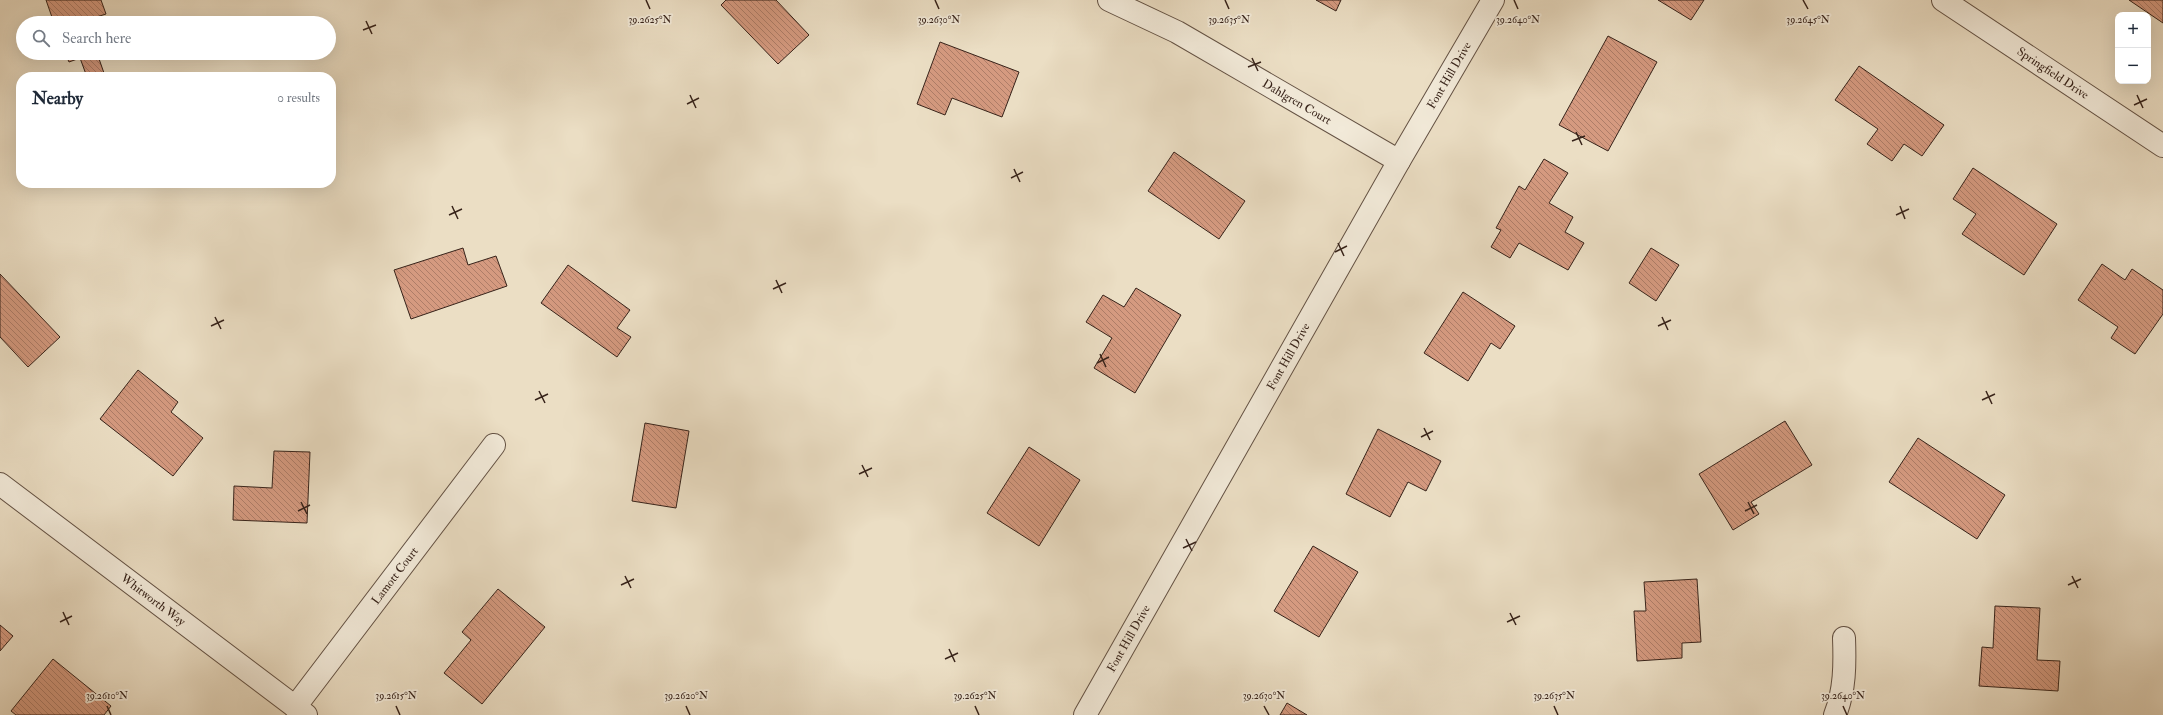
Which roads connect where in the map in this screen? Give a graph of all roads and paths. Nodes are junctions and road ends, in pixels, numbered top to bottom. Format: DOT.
graph roads {
  1 [pos="1108,0"];
  2 [pos="1493,0"];
  3 [pos="1943,0"];
  4 [pos="2163,146"];
  5 [pos="1399,161"];
  6 [pos="494,445"];
  7 [pos="0,484"];
  8 [pos="1844,638"];
  9 [pos="301,711"];
  10 [pos="1085,715"];
  11 [pos="1835,715"];
  1 -- 5 [label="street, Dahlgren Court"];
  2 -- 5 [label="street, Font Hill Drive"];
  3 -- 4 [label="street, Springfield Drive"];
  5 -- 10 [label="street, Font Hill Drive"];
  6 -- 9 [label="street, Lamott Court"];
  7 -- 9 [label="street, Whitworth Way"];
  8 -- 11 [label="street"];
}
